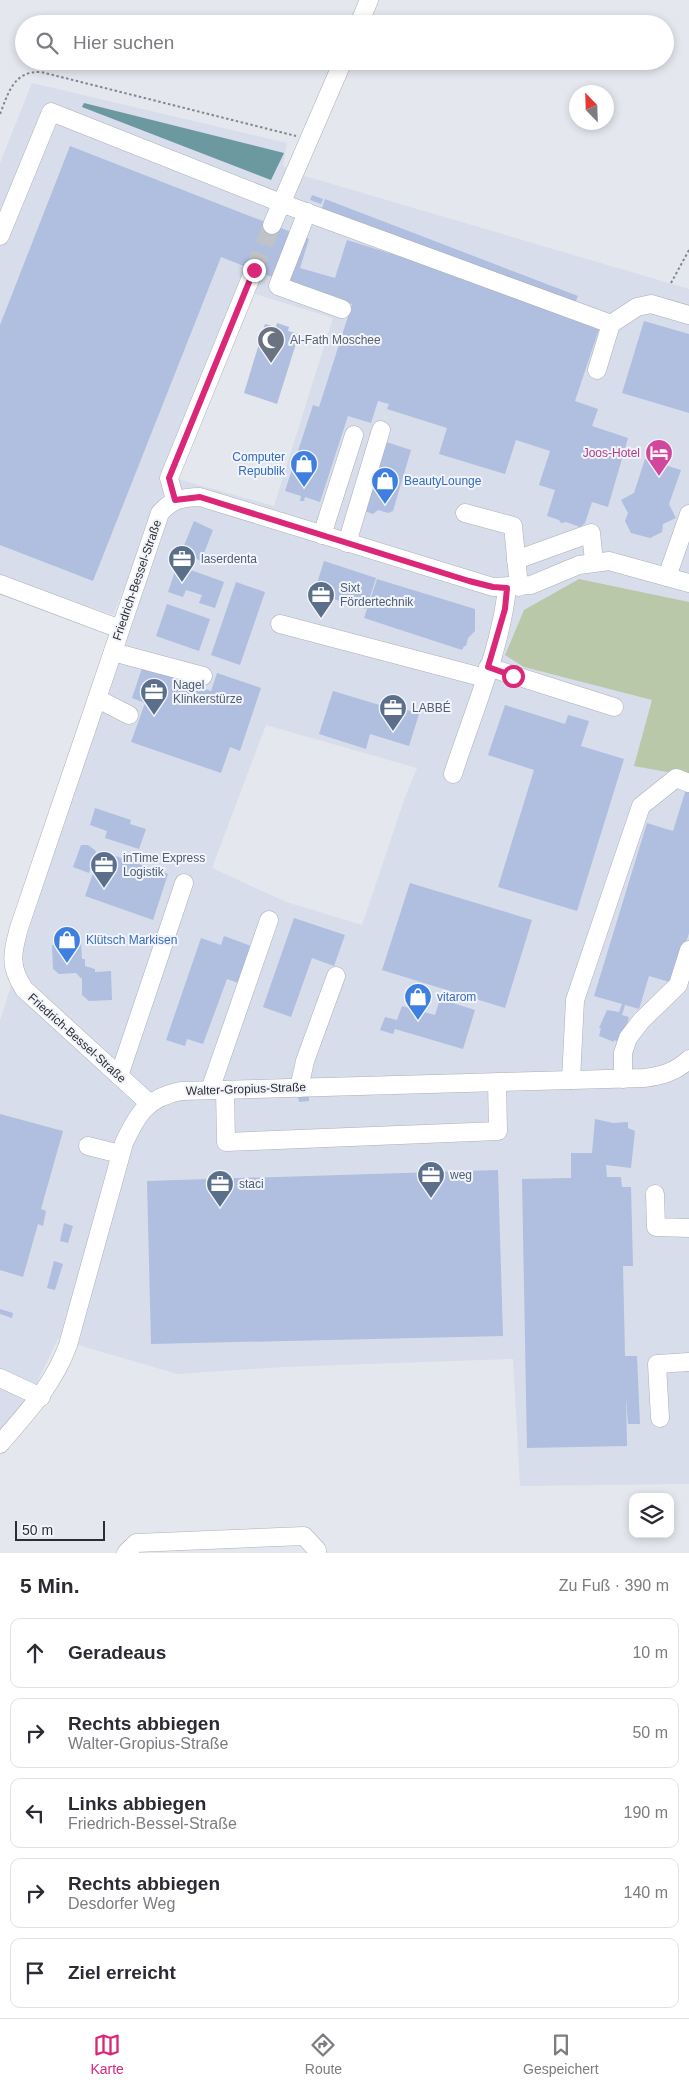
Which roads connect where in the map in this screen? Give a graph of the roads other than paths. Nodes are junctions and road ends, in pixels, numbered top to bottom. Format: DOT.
graph roads {
  1 [pos="369,0"];
  2 [pos="363,15"];
  3 [pos="338,70"];
  4 [pos="281,203"];
  5 [pos="308,212"];
  6 [pos="272,225"];
  7 [pos="0,236"];
  8 [pos="254,270"];
  9 [pos="342,309"];
  10 [pos="689,314"];
  11 [pos="611,324"];
  12 [pos="596,370"];
  13 [pos="382,430"];
  14 [pos="354,435"];
  15 [pos="175,500"];
  16 [pos="465,513"];
  17 [pos="689,514"];
  18 [pos="322,535"];
  19 [pos="347,543"];
  20 [pos="516,560"];
  21 [pos="594,561"];
  22 [pos="667,577"];
  23 [pos="689,583"];
  24 [pos="0,584"];
  25 [pos="513,587"];
  26 [pos="280,624"];
  27 [pos="120,629"];
  28 [pos="113,652"];
  29 [pos="486,673"];
  30 [pos="203,676"];
  31 [pos="98,699"];
  32 [pos="614,707"];
  33 [pos="130,715"];
  34 [pos="453,774"];
  35 [pos="689,783"];
  36 [pos="184,883"];
  37 [pos="269,920"];
  38 [pos="689,950"];
  39 [pos="6,972"];
  40 [pos="336,976"];
  41 [pos="687,1068"];
  42 [pos="119,1076"];
  43 [pos="623,1079"];
  44 [pos="570,1080"];
  45 [pos="497,1082"];
  46 [pos="299,1088"];
  47 [pos="218,1090"];
  48 [pos="149,1103"];
  49 [pos="88,1146"];
  50 [pos="120,1154"];
  51 [pos="655,1194"];
  52 [pos="689,1228"];
  53 [pos="689,1362"];
  54 [pos="0,1378"];
  55 [pos="41,1397"];
  56 [pos="660,1418"];
  57 [pos="0,1444"];
  58 [pos="126,1553"];
  59 [pos="317,1553"];
  1 -- 2 [label="street"];
  3 -- 4 [label="street"];
  4 -- 5 [label="street"];
  4 -- 6 [label="street"];
  4 -- 7 [label="street"];
  5 -- 9 [label="street"];
  5 -- 11 [label="street"];
  8 -- 15 [label="street"];
  10 -- 11 [label="street"];
  11 -- 12 [label="street"];
  13 -- 19 [label="street"];
  14 -- 18 [label="street"];
  15 -- 18 [label="street"];
  15 -- 27 [label="street, Friedrich-Bessel-Straße"];
  16 -- 20 [label="street"];
  17 -- 22 [label="street"];
  18 -- 19 [label="street"];
  19 -- 25 [label="street"];
  20 -- 21 [label="street"];
  20 -- 25 [label="street"];
  21 -- 22 [label="street"];
  21 -- 25 [label="street"];
  22 -- 23 [label="street"];
  24 -- 27 [label="street"];
  25 -- 29 [label="street"];
  26 -- 29 [label="street"];
  27 -- 28 [label="street, Friedrich-Bessel-Straße"];
  28 -- 30 [label="street"];
  28 -- 31 [label="street, Friedrich-Bessel-Straße"];
  29 -- 32 [label="street"];
  29 -- 34 [label="street"];
  31 -- 33 [label="street"];
  31 -- 39 [label="street, Friedrich-Bessel-Straße"];
  35 -- 44 [label="street"];
  36 -- 42 [label="street"];
  37 -- 47 [label="street"];
  38 -- 43 [label="street"];
  39 -- 42 [label="street, Friedrich-Bessel-Straße"];
  40 -- 46 [label="street"];
  41 -- 43 [label="street, Walter-Gropius-Straße"];
  42 -- 48 [label="street, Friedrich-Bessel-Straße"];
  43 -- 44 [label="street, Walter-Gropius-Straße"];
  44 -- 45 [label="street, Walter-Gropius-Straße"];
  45 -- 46 [label="street, Walter-Gropius-Straße"];
  45 -- 47 [label="street"];
  46 -- 47 [label="street, Walter-Gropius-Straße"];
  47 -- 48 [label="street, Walter-Gropius-Straße"];
  48 -- 50 [label="street, Walter-Gropius-Straße"];
  49 -- 50 [label="street"];
  50 -- 55 [label="street, Walter-Gropius-Straße"];
  51 -- 52 [label="street"];
  53 -- 56 [label="street"];
  54 -- 55 [label="street"];
  55 -- 57 [label="street, Walter-Gropius-Straße"];
  58 -- 59 [label="street"];
}
